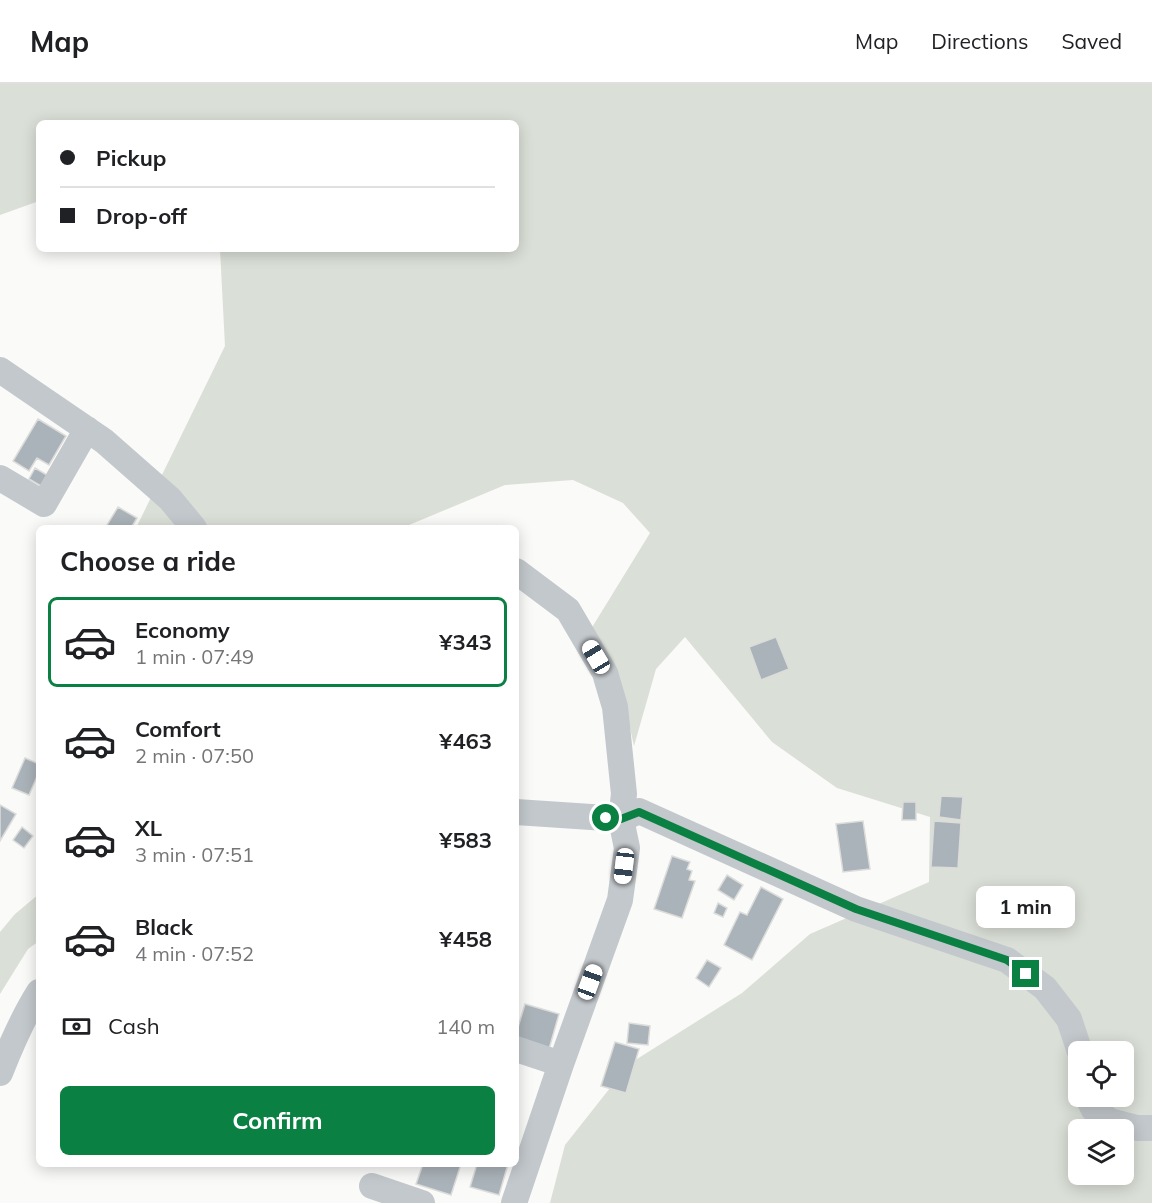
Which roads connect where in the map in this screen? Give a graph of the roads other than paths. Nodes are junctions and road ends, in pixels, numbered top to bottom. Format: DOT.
graph roads {
  1 [pos="0,370"];
  2 [pos="87,429"];
  3 [pos="0,478"];
  4 [pos="192,525"];
  5 [pos="519,573"];
  6 [pos="519,812"];
  7 [pos="621,819"];
  8 [pos="36,997"];
  9 [pos="1076,1041"];
  10 [pos="519,1050"];
  11 [pos="561,1064"];
  12 [pos="0,1073"];
  13 [pos="1092,1107"];
  14 [pos="1152,1128"];
  15 [pos="372,1186"];
  16 [pos="422,1203"];
  17 [pos="514,1203"];
  1 -- 2 [label="street"];
  2 -- 3 [label="street"];
  2 -- 4 [label="street"];
  5 -- 7 [label="street"];
  6 -- 7 [label="street"];
  7 -- 9 [label="street"];
  7 -- 11 [label="street"];
  8 -- 12 [label="street"];
  10 -- 11 [label="street"];
  11 -- 17 [label="street"];
  13 -- 14 [label="street"];
  15 -- 16 [label="street"];
}
